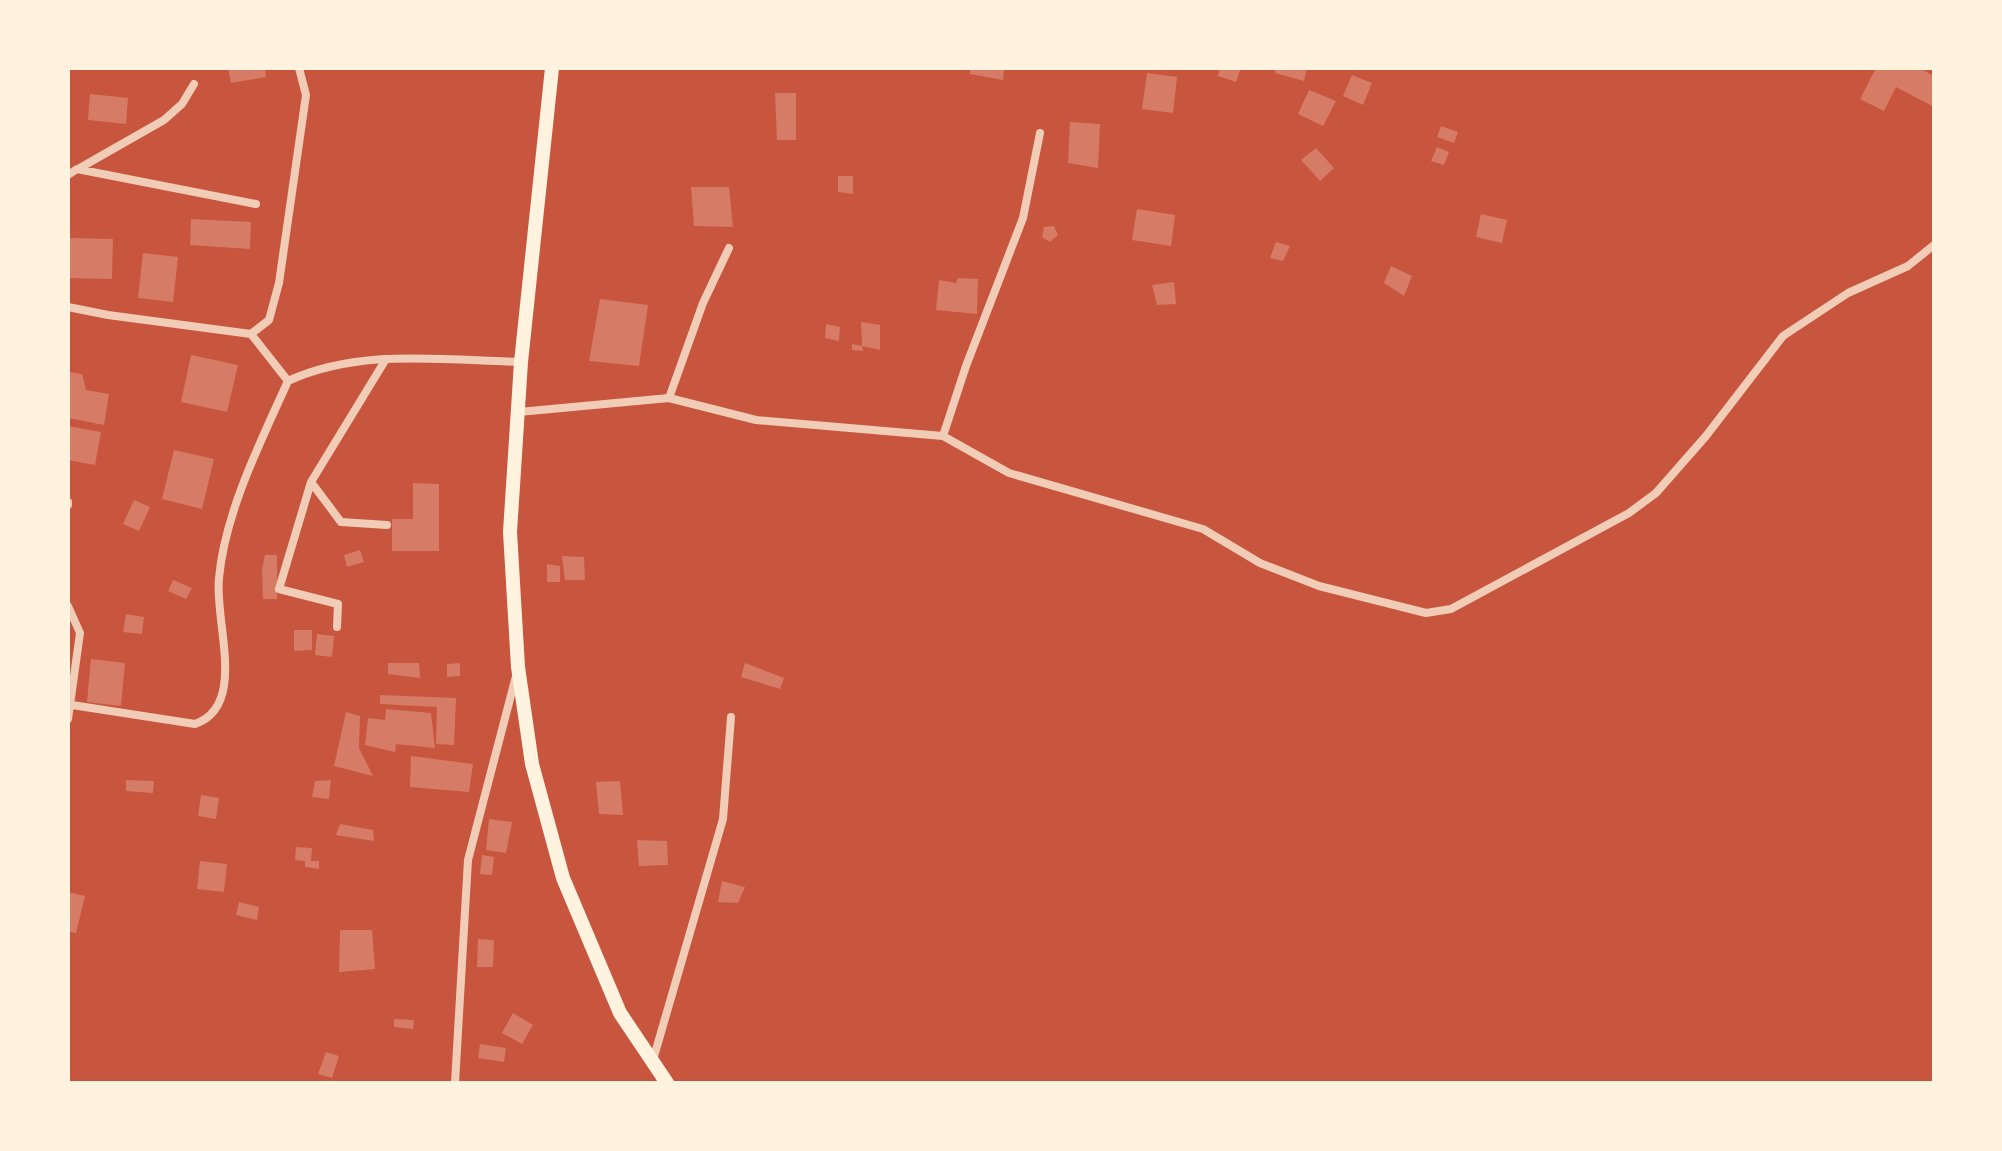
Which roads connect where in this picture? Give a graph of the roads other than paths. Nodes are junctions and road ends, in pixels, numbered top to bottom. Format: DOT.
graph roads {
  1 [pos="299,68"];
  2 [pos="552,68"];
  3 [pos="194,84"];
  4 [pos="1040,133"];
  5 [pos="77,169"];
  6 [pos="68,175"];
  7 [pos="256,204"];
  8 [pos="1934,245"];
  9 [pos="729,248"];
  10 [pos="68,307"];
  11 [pos="251,334"];
  12 [pos="386,359"];
  13 [pos="521,362"];
  14 [pos="288,381"];
  15 [pos="669,398"];
  16 [pos="519,412"];
  17 [pos="943,436"];
  18 [pos="311,482"];
  19 [pos="387,525"];
  20 [pos="68,606"];
  21 [pos="337,627"];
  22 [pos="518,667"];
  23 [pos="72,705"];
  24 [pos="731,717"];
  25 [pos="68,719"];
  26 [pos="653,1061"];
  27 [pos="455,1083"];
  28 [pos="667,1083"];
  1 -- 11 [label="street"];
  2 -- 13 [label="highway"];
  3 -- 5 [label="street"];
  4 -- 17 [label="street"];
  5 -- 6 [label="street"];
  5 -- 7 [label="street"];
  8 -- 17 [label="street"];
  9 -- 15 [label="street"];
  10 -- 11 [label="street"];
  11 -- 14 [label="street"];
  12 -- 13 [label="street"];
  12 -- 14 [label="street"];
  12 -- 18 [label="street"];
  13 -- 16 [label="highway"];
  14 -- 23 [label="street"];
  15 -- 16 [label="street"];
  15 -- 17 [label="street"];
  16 -- 22 [label="highway"];
  18 -- 19 [label="street"];
  18 -- 21 [label="street"];
  20 -- 23 [label="street"];
  22 -- 26 [label="highway"];
  22 -- 27 [label="street"];
  23 -- 25 [label="street"];
  24 -- 26 [label="street"];
  26 -- 28 [label="highway"];
}
